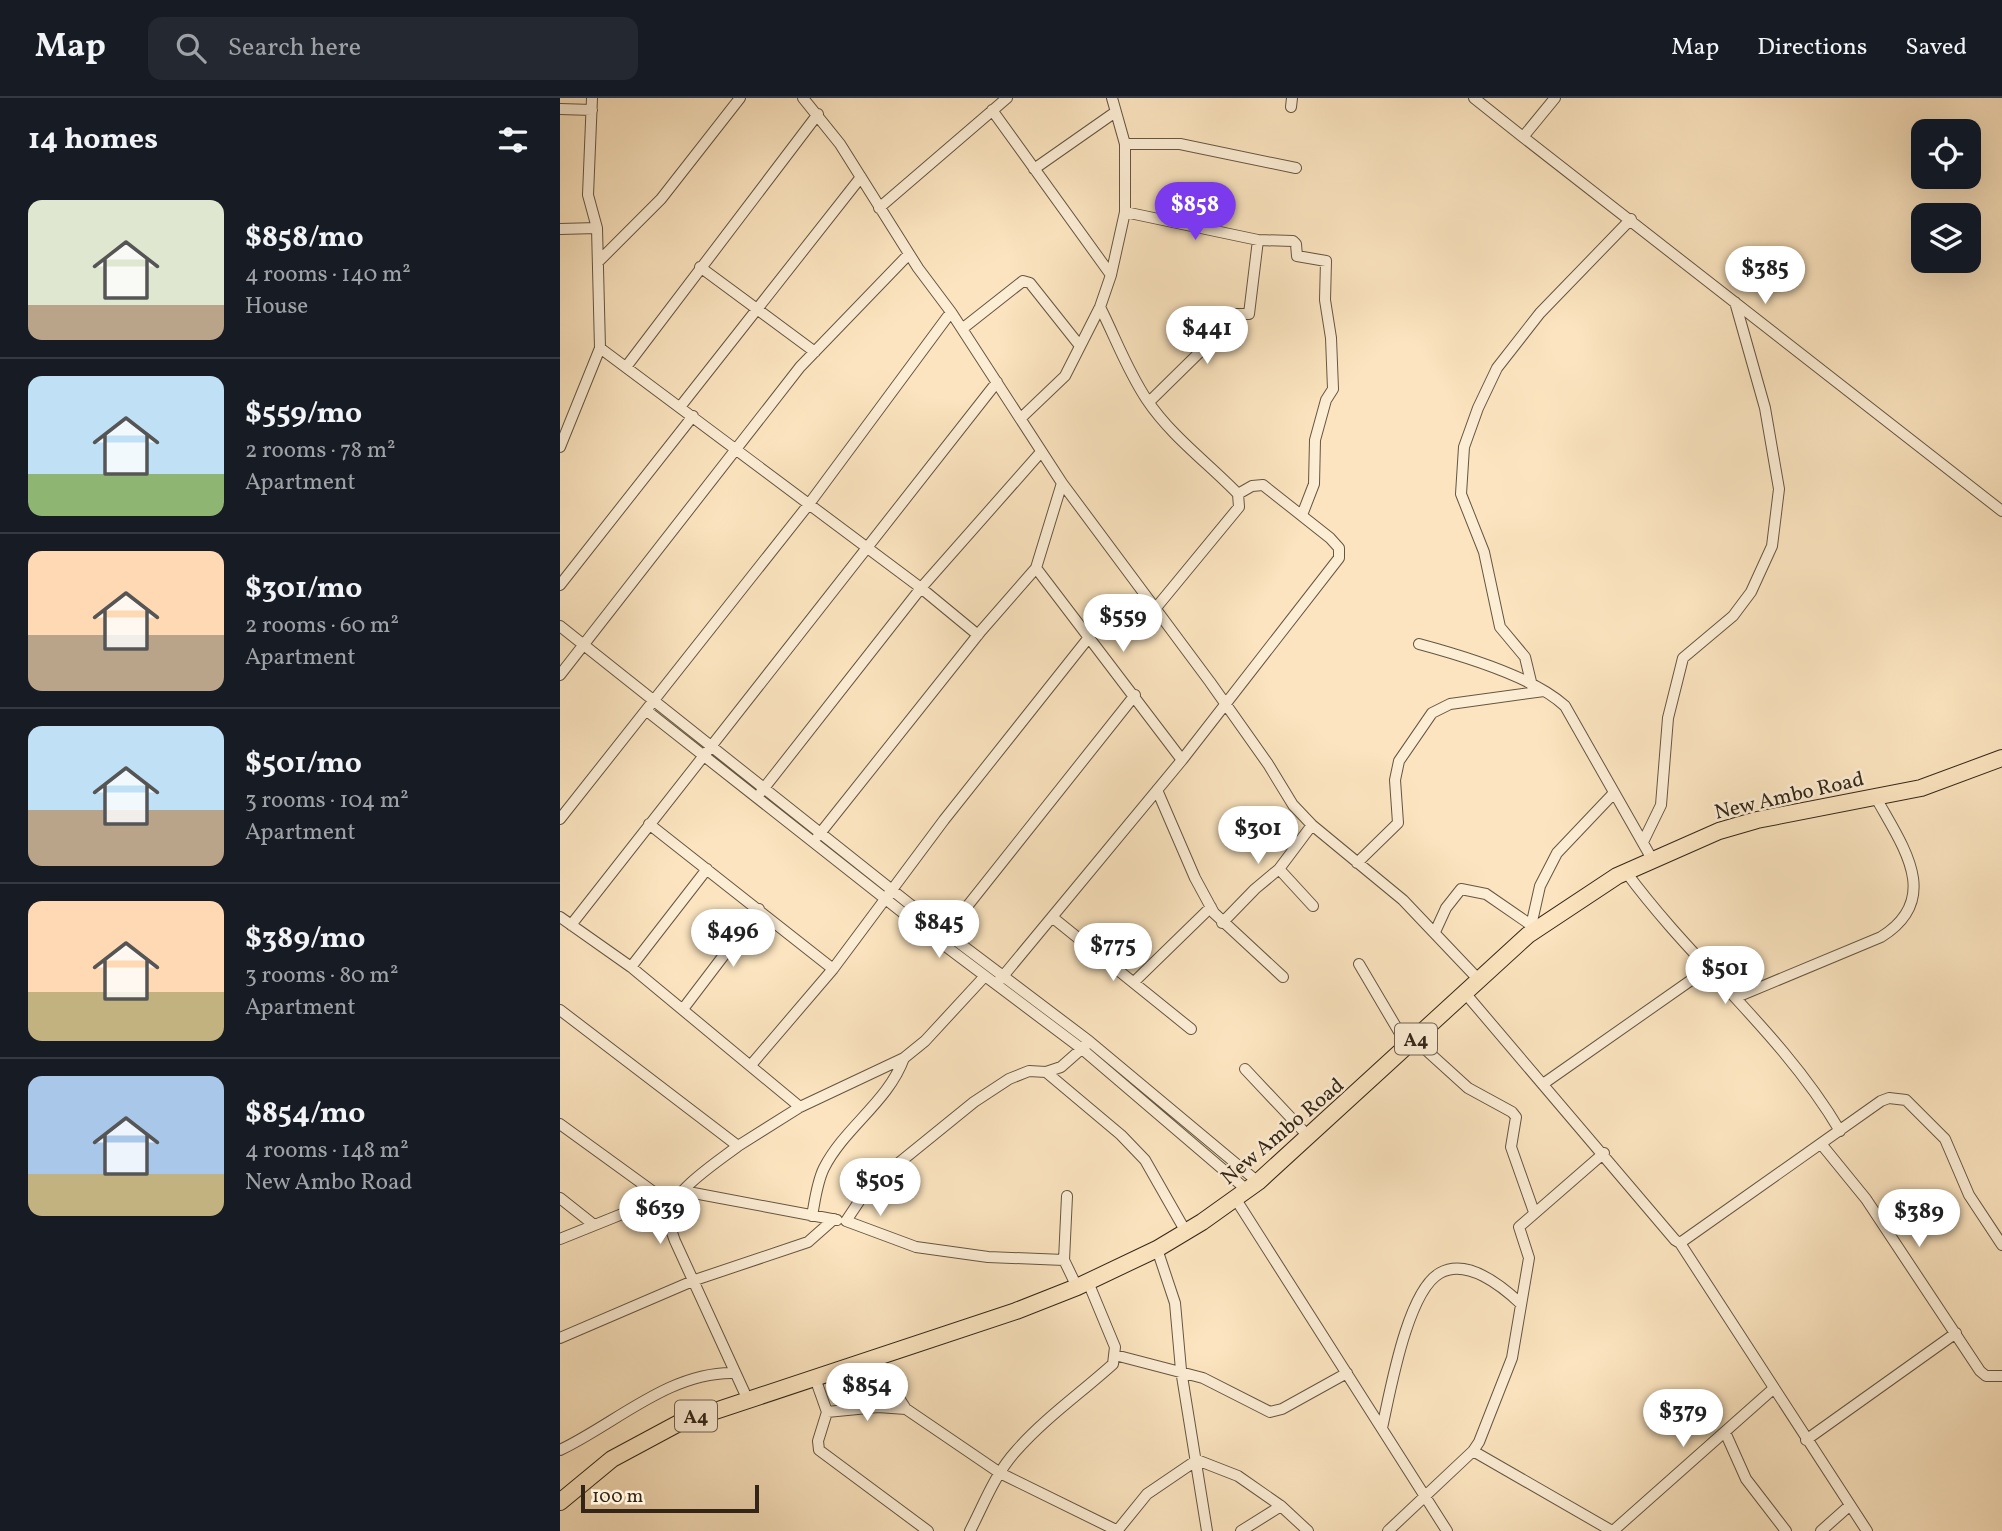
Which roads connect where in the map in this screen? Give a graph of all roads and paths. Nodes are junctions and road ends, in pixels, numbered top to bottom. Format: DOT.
graph roads {
  1 [pos="592,98"];
  2 [pos="740,98"];
  3 [pos="803,98"];
  4 [pos="1007,98"];
  5 [pos="1112,98"];
  6 [pos="1474,98"];
  7 [pos="1555,98"];
  8 [pos="560,109"];
  9 [pos="592,110"];
  10 [pos="992,110"];
  11 [pos="1114,113"];
  12 [pos="818,114"];
  13 [pos="1523,137"];
  14 [pos="1125,145"];
  15 [pos="1296,168"];
  16 [pos="1034,169"];
  17 [pos="861,177"];
  18 [pos="879,208"];
  19 [pos="1125,212"];
  20 [pos="1631,219"];
  21 [pos="597,228"];
  22 [pos="560,229"];
  23 [pos="1258,240"];
  24 [pos="909,254"];
  25 [pos="598,262"];
  26 [pos="700,267"];
  27 [pos="1111,275"];
  28 [pos="1735,302"];
  29 [pos="757,307"];
  30 [pos="1100,307"];
  31 [pos="951,312"];
  32 [pos="962,329"];
  33 [pos="1080,346"];
  34 [pos="600,348"];
  35 [pos="816,352"];
  36 [pos="626,367"];
  37 [pos="997,382"];
  38 [pos="1149,402"];
  39 [pos="681,407"];
  40 [pos="693,416"];
  41 [pos="1021,418"];
  42 [pos="560,447"];
  43 [pos="736,448"];
  44 [pos="1041,452"];
  45 [pos="1062,483"];
  46 [pos="1238,494"];
  47 [pos="809,504"];
  48 [pos="2002,511"];
  49 [pos="1302,514"];
  50 [pos="866,547"];
  51 [pos="1036,568"];
  52 [pos="560,585"];
  53 [pos="921,588"];
  54 [pos="1155,609"];
  55 [pos="560,626"];
  56 [pos="978,635"];
  57 [pos="1090,636"];
  58 [pos="1419,644"];
  59 [pos="583,646"];
  60 [pos="560,675"];
  61 [pos="1532,686"];
  62 [pos="1544,691"];
  63 [pos="1135,695"];
  64 [pos="654,701"];
  65 [pos="1225,704"];
  66 [pos="647,711"];
  67 [pos="711,745"];
  68 [pos="703,754"];
  69 [pos="2002,758"];
  70 [pos="1182,760"];
  71 [pos="765,787"];
  72 [pos="1157,790"];
  73 [pos="1613,794"];
  74 [pos="1875,796"];
  75 [pos="757,797"];
  76 [pos="560,819"];
  77 [pos="649,824"];
  78 [pos="1312,825"];
  79 [pos="821,832"];
  80 [pos="813,842"];
  81 [pos="1643,842"];
  82 [pos="1652,859"];
  83 [pos="1357,863"];
  84 [pos="707,869"];
  85 [pos="1279,869"];
  86 [pos="1626,872"];
  87 [pos="889,895"];
  88 [pos="1313,906"];
  89 [pos="1211,907"];
  90 [pos="759,909"];
  91 [pos="1052,916"];
  92 [pos="560,918"];
  93 [pos="1222,923"];
  94 [pos="571,925"];
  95 [pos="1530,930"];
  96 [pos="1435,932"];
  97 [pos="943,937"];
  98 [pos="1359,964"];
  99 [pos="631,967"];
  100 [pos="833,969"];
  101 [pos="1706,969"];
  102 [pos="985,976"];
  103 [pos="1283,977"];
  104 [pos="999,980"];
  105 [pos="1479,980"];
  106 [pos="1135,981"];
  107 [pos="1465,993"];
  108 [pos="1737,997"];
  109 [pos="683,1009"];
  110 [pos="560,1010"];
  111 [pos="1191,1029"];
  112 [pos="1411,1043"];
  113 [pos="1086,1045"];
  114 [pos="904,1058"];
  115 [pos="751,1065"];
  116 [pos="1245,1069"];
  117 [pos="1046,1072"];
  118 [pos="1543,1084"];
  119 [pos="800,1107"];
  120 [pos="560,1124"];
  121 [pos="1840,1132"];
  122 [pos="1309,1138"];
  123 [pos="1822,1145"];
  124 [pos="738,1146"];
  125 [pos="1604,1153"];
  126 [pos="1247,1190"];
  127 [pos="683,1191"];
  128 [pos="1067,1196"];
  129 [pos="560,1198"];
  130 [pos="662,1198"];
  131 [pos="674,1200"];
  132 [pos="1534,1212"];
  133 [pos="812,1216"];
  134 [pos="834,1219"];
  135 [pos="846,1222"];
  136 [pos="594,1225"];
  137 [pos="1186,1232"];
  138 [pos="560,1240"];
  139 [pos="1681,1243"];
  140 [pos="2002,1245"];
  141 [pos="1157,1249"];
  142 [pos="1064,1260"];
  143 [pos="695,1280"];
  144 [pos="1082,1285"];
  145 [pos="1521,1304"];
  146 [pos="1956,1333"];
  147 [pos="560,1338"];
  148 [pos="1115,1355"];
  149 [pos="873,1358"];
  150 [pos="1181,1370"];
  151 [pos="733,1373"];
  152 [pos="1347,1373"];
  153 [pos="2002,1376"];
  154 [pos="815,1378"];
  155 [pos="1773,1389"];
  156 [pos="747,1398"];
  157 [pos="906,1409"];
  158 [pos="827,1412"];
  159 [pos="1382,1428"];
  160 [pos="1725,1432"];
  161 [pos="1806,1440"];
  162 [pos="560,1450"];
  163 [pos="1473,1451"];
  164 [pos="1197,1460"];
  165 [pos="1000,1473"];
  166 [pos="1425,1495"];
  167 [pos="560,1502"];
  168 [pos="1281,1506"];
  169 [pos="1849,1507"];
  170 [pos="928,1531"];
  171 [pos="970,1531"];
  172 [pos="1118,1531"];
  173 [pos="1207,1531"];
  174 [pos="1241,1531"];
  175 [pos="1308,1531"];
  176 [pos="1388,1531"];
  177 [pos="1447,1531"];
  178 [pos="1613,1531"];
  179 [pos="1786,1531"];
  180 [pos="1821,1531"];
  181 [pos="1867,1531"];
  1 -- 9 [label="street"];
  2 -- 25 [label="street"];
  3 -- 12 [label="street"];
  4 -- 10 [label="street"];
  5 -- 11 [label="street"];
  6 -- 13 [label="street"];
  7 -- 13 [label="street"];
  8 -- 9 [label="street"];
  9 -- 21 [label="street"];
  10 -- 16 [label="street"];
  10 -- 18 [label="street"];
  11 -- 14 [label="street"];
  11 -- 16 [label="street"];
  12 -- 17 [label="street"];
  12 -- 26 [label="street"];
  13 -- 20 [label="street"];
  14 -- 15 [label="street"];
  14 -- 19 [label="street"];
  16 -- 27 [label="street"];
  17 -- 18 [label="street"];
  17 -- 29 [label="street"];
  18 -- 24 [label="street"];
  19 -- 23 [label="street"];
  19 -- 27 [label="street"];
  20 -- 28 [label="street"];
  20 -- 61 [label="street"];
  21 -- 22 [label="street"];
  21 -- 25 [label="street"];
  23 -- 38 [label="street"];
  23 -- 49 [label="street"];
  24 -- 31 [label="street"];
  24 -- 35 [label="street"];
  25 -- 34 [label="street"];
  26 -- 29 [label="street"];
  26 -- 36 [label="street"];
  27 -- 30 [label="street"];
  28 -- 48 [label="street"];
  28 -- 81 [label="street"];
  29 -- 35 [label="street"];
  29 -- 39 [label="street"];
  30 -- 33 [label="street"];
  30 -- 38 [label="street"];
  31 -- 32 [label="street"];
  31 -- 47 [label="street"];
  32 -- 33 [label="street"];
  32 -- 37 [label="street"];
  33 -- 41 [label="street"];
  34 -- 36 [label="street"];
  34 -- 42 [label="street"];
  35 -- 43 [label="street"];
  36 -- 39 [label="street"];
  37 -- 41 [label="street"];
  37 -- 50 [label="street"];
  38 -- 46 [label="street"];
  39 -- 40 [label="street"];
  40 -- 43 [label="street"];
  40 -- 52 [label="street"];
  41 -- 44 [label="street"];
  43 -- 47 [label="street"];
  43 -- 59 [label="street"];
  44 -- 45 [label="street"];
  44 -- 53 [label="street"];
  45 -- 51 [label="street"];
  45 -- 54 [label="street"];
  46 -- 49 [label="street"];
  46 -- 54 [label="street"];
  47 -- 50 [label="street"];
  47 -- 64 [label="street"];
  49 -- 65 [label="street"];
  50 -- 53 [label="street"];
  50 -- 67 [label="street"];
  51 -- 56 [label="street"];
  51 -- 57 [label="street"];
  53 -- 56 [label="street"];
  53 -- 71 [label="street"];
  54 -- 65 [label="street"];
  55 -- 59 [label="street"];
  56 -- 79 [label="street"];
  57 -- 63 [label="street"];
  57 -- 87 [label="street"];
  58 -- 61 [label="street"];
  59 -- 60 [label="street"];
  59 -- 64 [label="street"];
  61 -- 62 [label="street"];
  62 -- 73 [label="street"];
  62 -- 83 [label="street"];
  63 -- 70 [label="street"];
  63 -- 97 [label="street"];
  64 -- 66 [label="street"];
  64 -- 67 [label="street"];
  65 -- 70 [label="street"];
  65 -- 78 [label="street"];
  66 -- 68 [label="street"];
  66 -- 76 [label="street"];
  67 -- 68 [label="street"];
  67 -- 71 [label="street"];
  68 -- 75 [label="street"];
  68 -- 77 [label="street"];
  69 -- 74 [label="main road, New Ambo Road / A4"];
  70 -- 72 [label="street"];
  71 -- 75 [label="street"];
  71 -- 79 [label="street"];
  72 -- 89 [label="street"];
  72 -- 91 [label="street"];
  73 -- 81 [label="street"];
  73 -- 95 [label="street"];
  74 -- 82 [label="main road, New Ambo Road / A4"];
  74 -- 108 [label="street"];
  75 -- 80 [label="street"];
  77 -- 84 [label="street"];
  77 -- 94 [label="street"];
  78 -- 83 [label="street"];
  78 -- 85 [label="street"];
  79 -- 80 [label="street"];
  79 -- 87 [label="street"];
  80 -- 87 [label="street"];
  81 -- 82 [label="street"];
  82 -- 86 [label="main road, New Ambo Road / A4"];
  83 -- 96 [label="street"];
  84 -- 90 [label="street"];
  84 -- 99 [label="street"];
  85 -- 88 [label="street"];
  85 -- 93 [label="street"];
  86 -- 95 [label="main road, New Ambo Road / A4"];
  86 -- 101 [label="street"];
  87 -- 97 [label="street"];
  87 -- 100 [label="street"];
  89 -- 93 [label="street"];
  89 -- 106 [label="street"];
  90 -- 100 [label="street"];
  90 -- 109 [label="street"];
  91 -- 104 [label="street"];
  91 -- 106 [label="street"];
  92 -- 94 [label="street"];
  93 -- 103 [label="street"];
  94 -- 99 [label="street"];
  95 -- 96 [label="street"];
  95 -- 105 [label="main road, New Ambo Road / A4"];
  96 -- 105 [label="street"];
  97 -- 102 [label="street"];
  97 -- 104 [label="street"];
  98 -- 112 [label="street"];
  99 -- 109 [label="street"];
  100 -- 115 [label="street"];
  101 -- 108 [label="street"];
  101 -- 118 [label="street"];
  102 -- 104 [label="street"];
  102 -- 114 [label="street"];
  104 -- 113 [label="street"];
  105 -- 107 [label="main road, New Ambo Road / A4"];
  106 -- 111 [label="street"];
  107 -- 112 [label="main road, New Ambo Road / A4"];
  107 -- 118 [label="street"];
  108 -- 121 [label="street"];
  109 -- 115 [label="street"];
  110 -- 124 [label="street"];
  112 -- 122 [label="main road, New Ambo Road / A4"];
  112 -- 132 [label="street"];
  113 -- 117 [label="street"];
  113 -- 126 [label="street"];
  114 -- 119 [label="street"];
  114 -- 133 [label="street"];
  115 -- 119 [label="street"];
  116 -- 122 [label="street"];
  117 -- 135 [label="street"];
  117 -- 137 [label="street"];
  118 -- 125 [label="street"];
  119 -- 124 [label="street"];
  120 -- 130 [label="street"];
  121 -- 123 [label="street"];
  121 -- 140 [label="street"];
  122 -- 126 [label="main road, New Ambo Road / A4"];
  123 -- 139 [label="street"];
  123 -- 146 [label="street"];
  124 -- 127 [label="street"];
  125 -- 132 [label="street"];
  125 -- 139 [label="street"];
  126 -- 137 [label="main road, New Ambo Road / A4"];
  126 -- 152 [label="street"];
  127 -- 131 [label="street"];
  127 -- 133 [label="street"];
  128 -- 142 [label="street"];
  129 -- 136 [label="street"];
  130 -- 131 [label="street"];
  130 -- 136 [label="street"];
  131 -- 143 [label="street"];
  132 -- 145 [label="street"];
  133 -- 134 [label="street"];
  134 -- 135 [label="street"];
  134 -- 143 [label="street"];
  135 -- 142 [label="street"];
  136 -- 138 [label="street"];
  137 -- 141 [label="main road, New Ambo Road / A4"];
  139 -- 155 [label="street"];
  141 -- 144 [label="main road, New Ambo Road / A4"];
  141 -- 150 [label="street"];
  142 -- 144 [label="street"];
  143 -- 147 [label="street"];
  143 -- 151 [label="street"];
  144 -- 148 [label="street"];
  144 -- 149 [label="main road, New Ambo Road / A4"];
  145 -- 159 [label="street"];
  145 -- 163 [label="street"];
  146 -- 153 [label="street"];
  146 -- 161 [label="street"];
  148 -- 150 [label="street"];
  148 -- 165 [label="street"];
  149 -- 154 [label="main road, New Ambo Road / A4"];
  149 -- 157 [label="street"];
  150 -- 152 [label="street"];
  150 -- 164 [label="street"];
  151 -- 156 [label="street"];
  151 -- 162 [label="street"];
  152 -- 159 [label="street"];
  154 -- 156 [label="main road, New Ambo Road / A4"];
  154 -- 158 [label="street"];
  155 -- 160 [label="street"];
  155 -- 161 [label="street"];
  156 -- 167 [label="main road, New Ambo Road / A4"];
  157 -- 158 [label="street"];
  157 -- 165 [label="street"];
  158 -- 170 [label="street"];
  159 -- 166 [label="street"];
  160 -- 178 [label="street"];
  160 -- 179 [label="street"];
  161 -- 169 [label="street"];
  163 -- 166 [label="street"];
  163 -- 178 [label="street"];
  164 -- 168 [label="street"];
  164 -- 172 [label="street"];
  164 -- 173 [label="street"];
  165 -- 171 [label="street"];
  165 -- 172 [label="street"];
  166 -- 176 [label="street"];
  166 -- 177 [label="street"];
  168 -- 174 [label="street"];
  168 -- 175 [label="street"];
  169 -- 180 [label="street"];
  169 -- 181 [label="street"];
}
